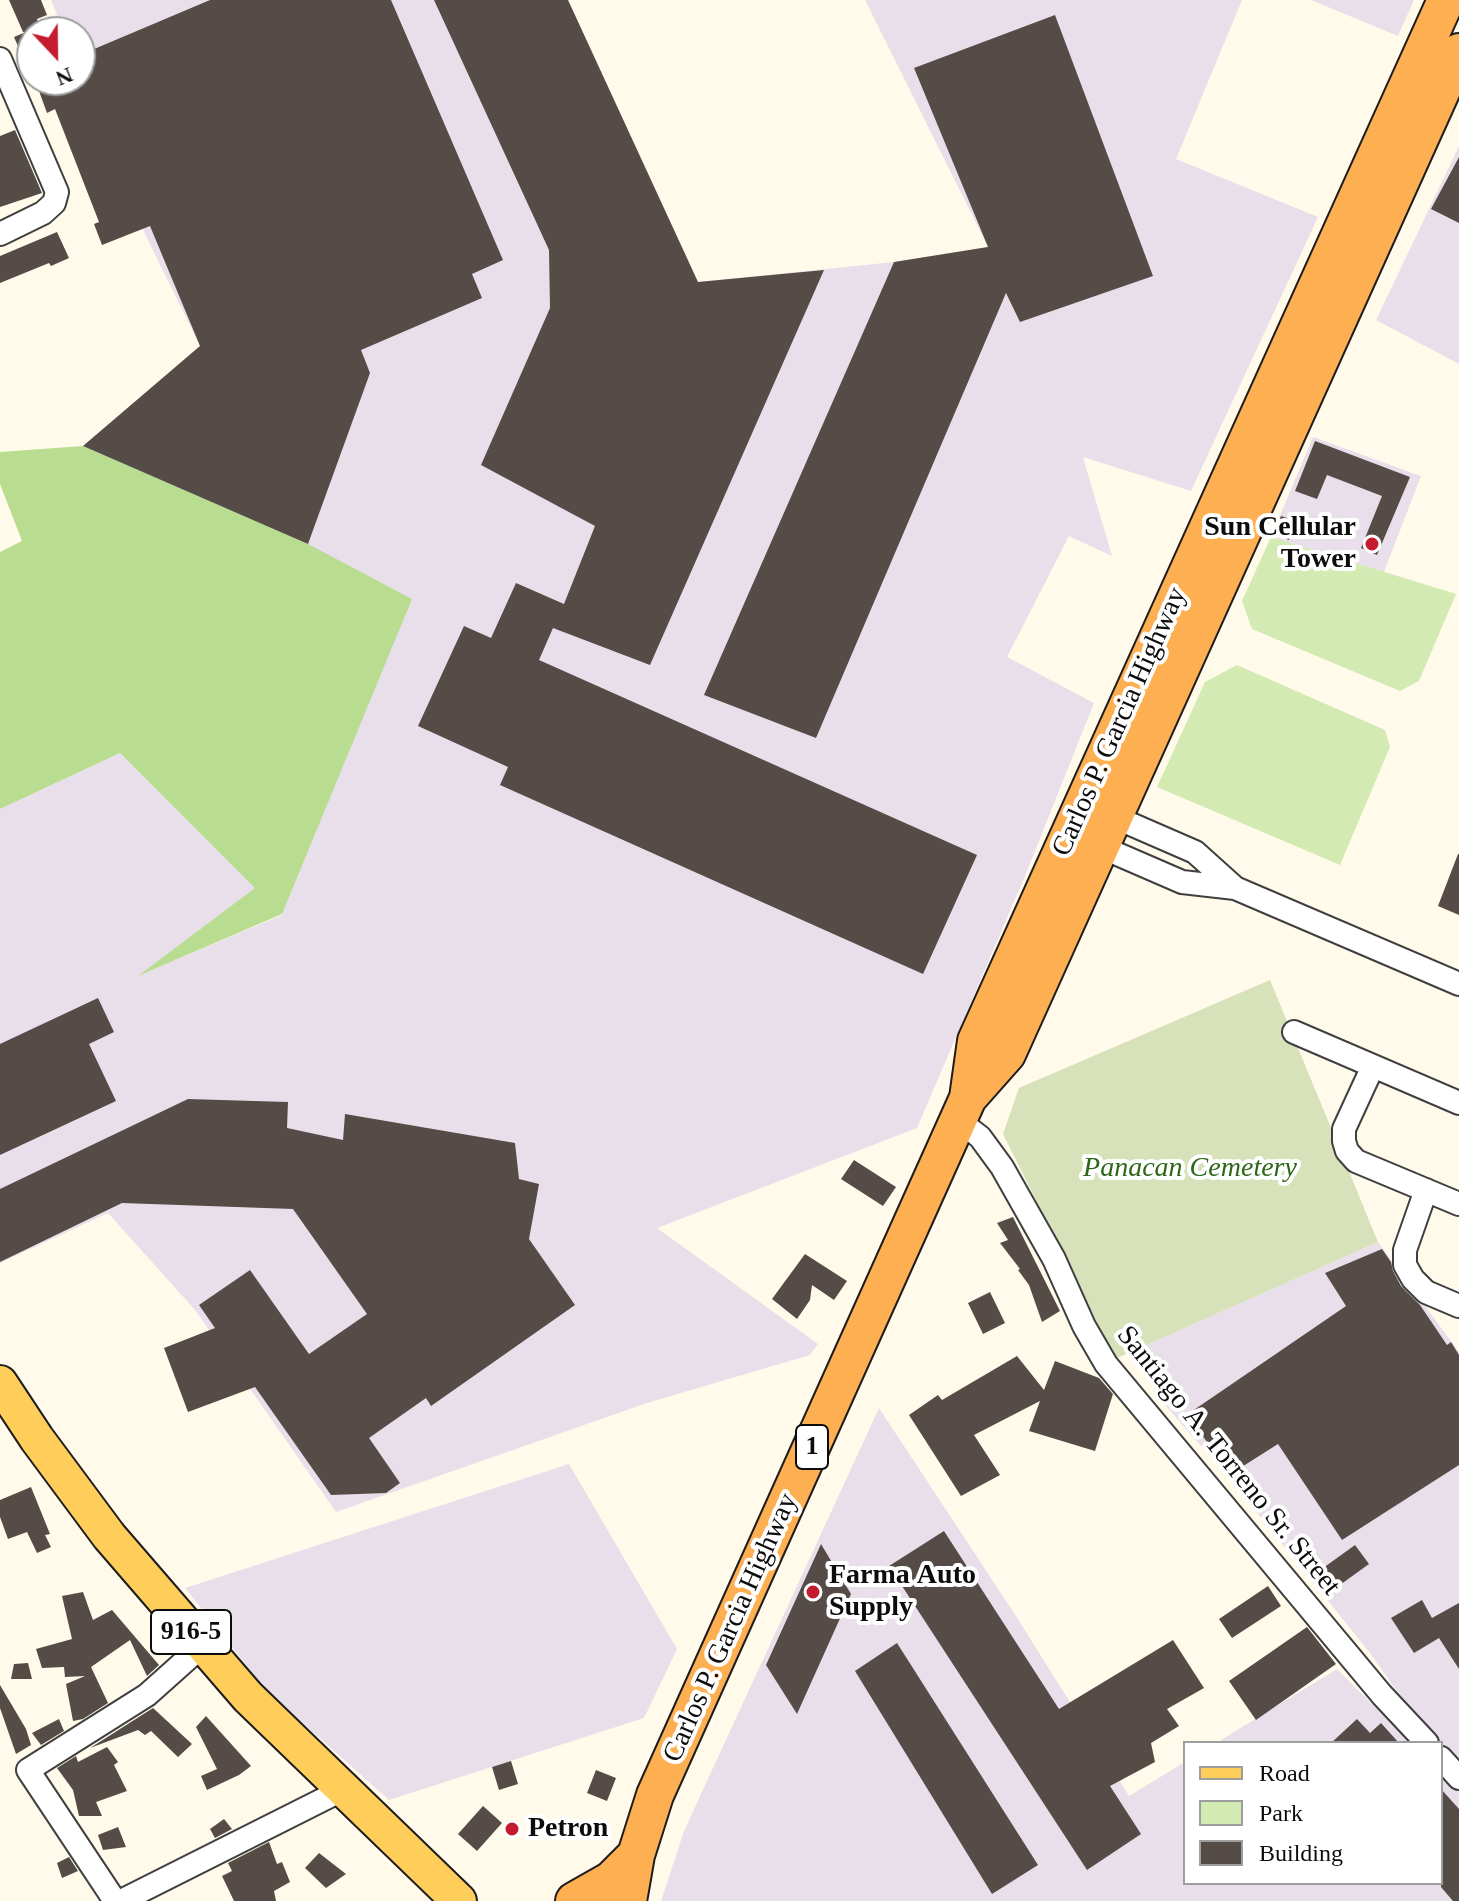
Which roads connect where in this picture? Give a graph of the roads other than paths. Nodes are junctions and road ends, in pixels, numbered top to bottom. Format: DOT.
graph roads {
  1 [pos="1446,0"];
  2 [pos="1459,52"];
  3 [pos="0,59"];
  4 [pos="1422,93"];
  5 [pos="9,106"];
  6 [pos="0,234"];
  7 [pos="1092,825"];
  8 [pos="1172,843"];
  9 [pos="1159,872"];
  10 [pos="1235,888"];
  11 [pos="1459,984"];
  12 [pos="1294,1032"];
  13 [pos="1373,1066"];
  14 [pos="1459,1103"];
  15 [pos="963,1109"];
  16 [pos="1426,1190"];
  17 [pos="1459,1204"];
  18 [pos="1459,1306"];
  19 [pos="0,1383"];
  20 [pos="203,1645"];
  21 [pos="1425,1741"];
  22 [pos="1443,1760"];
  23 [pos="1459,1778"];
  24 [pos="342,1790"];
  25 [pos="636,1855"];
  26 [pos="115,1901"];
  27 [pos="121,1901"];
  28 [pos="459,1901"];
  29 [pos="574,1901"];
  30 [pos="628,1901"];
  1 -- 4 [label="highway, Carlos P. Garcia Highway / 1"];
  2 -- 4 [label="highway, Carlos P. Garcia Highway / 1"];
  3 -- 5 [label="street"];
  4 -- 7 [label="highway, Carlos P. Garcia Highway / 1"];
  5 -- 6 [label="street"];
  7 -- 8 [label="street"];
  7 -- 9 [label="street"];
  7 -- 15 [label="highway, Carlos P. Garcia Highway / 1"];
  8 -- 9 [label="street"];
  8 -- 10 [label="street"];
  9 -- 10 [label="street"];
  10 -- 11 [label="street"];
  12 -- 13 [label="street"];
  13 -- 14 [label="street"];
  13 -- 16 [label="street"];
  15 -- 21 [label="street, Santiago A. Torreno Sr. Street"];
  15 -- 25 [label="highway, Carlos P. Garcia Highway / 1"];
  16 -- 17 [label="street"];
  16 -- 18 [label="street"];
  19 -- 20 [label="main road, 916-5"];
  20 -- 24 [label="main road, 916-5"];
  20 -- 26 [label="street"];
  22 -- 23 [label="street"];
  24 -- 27 [label="street"];
  24 -- 28 [label="main road, 916-5"];
  25 -- 29 [label="highway"];
  25 -- 30 [label="highway, Carlos P. Garcia Highway / 1"];
}
